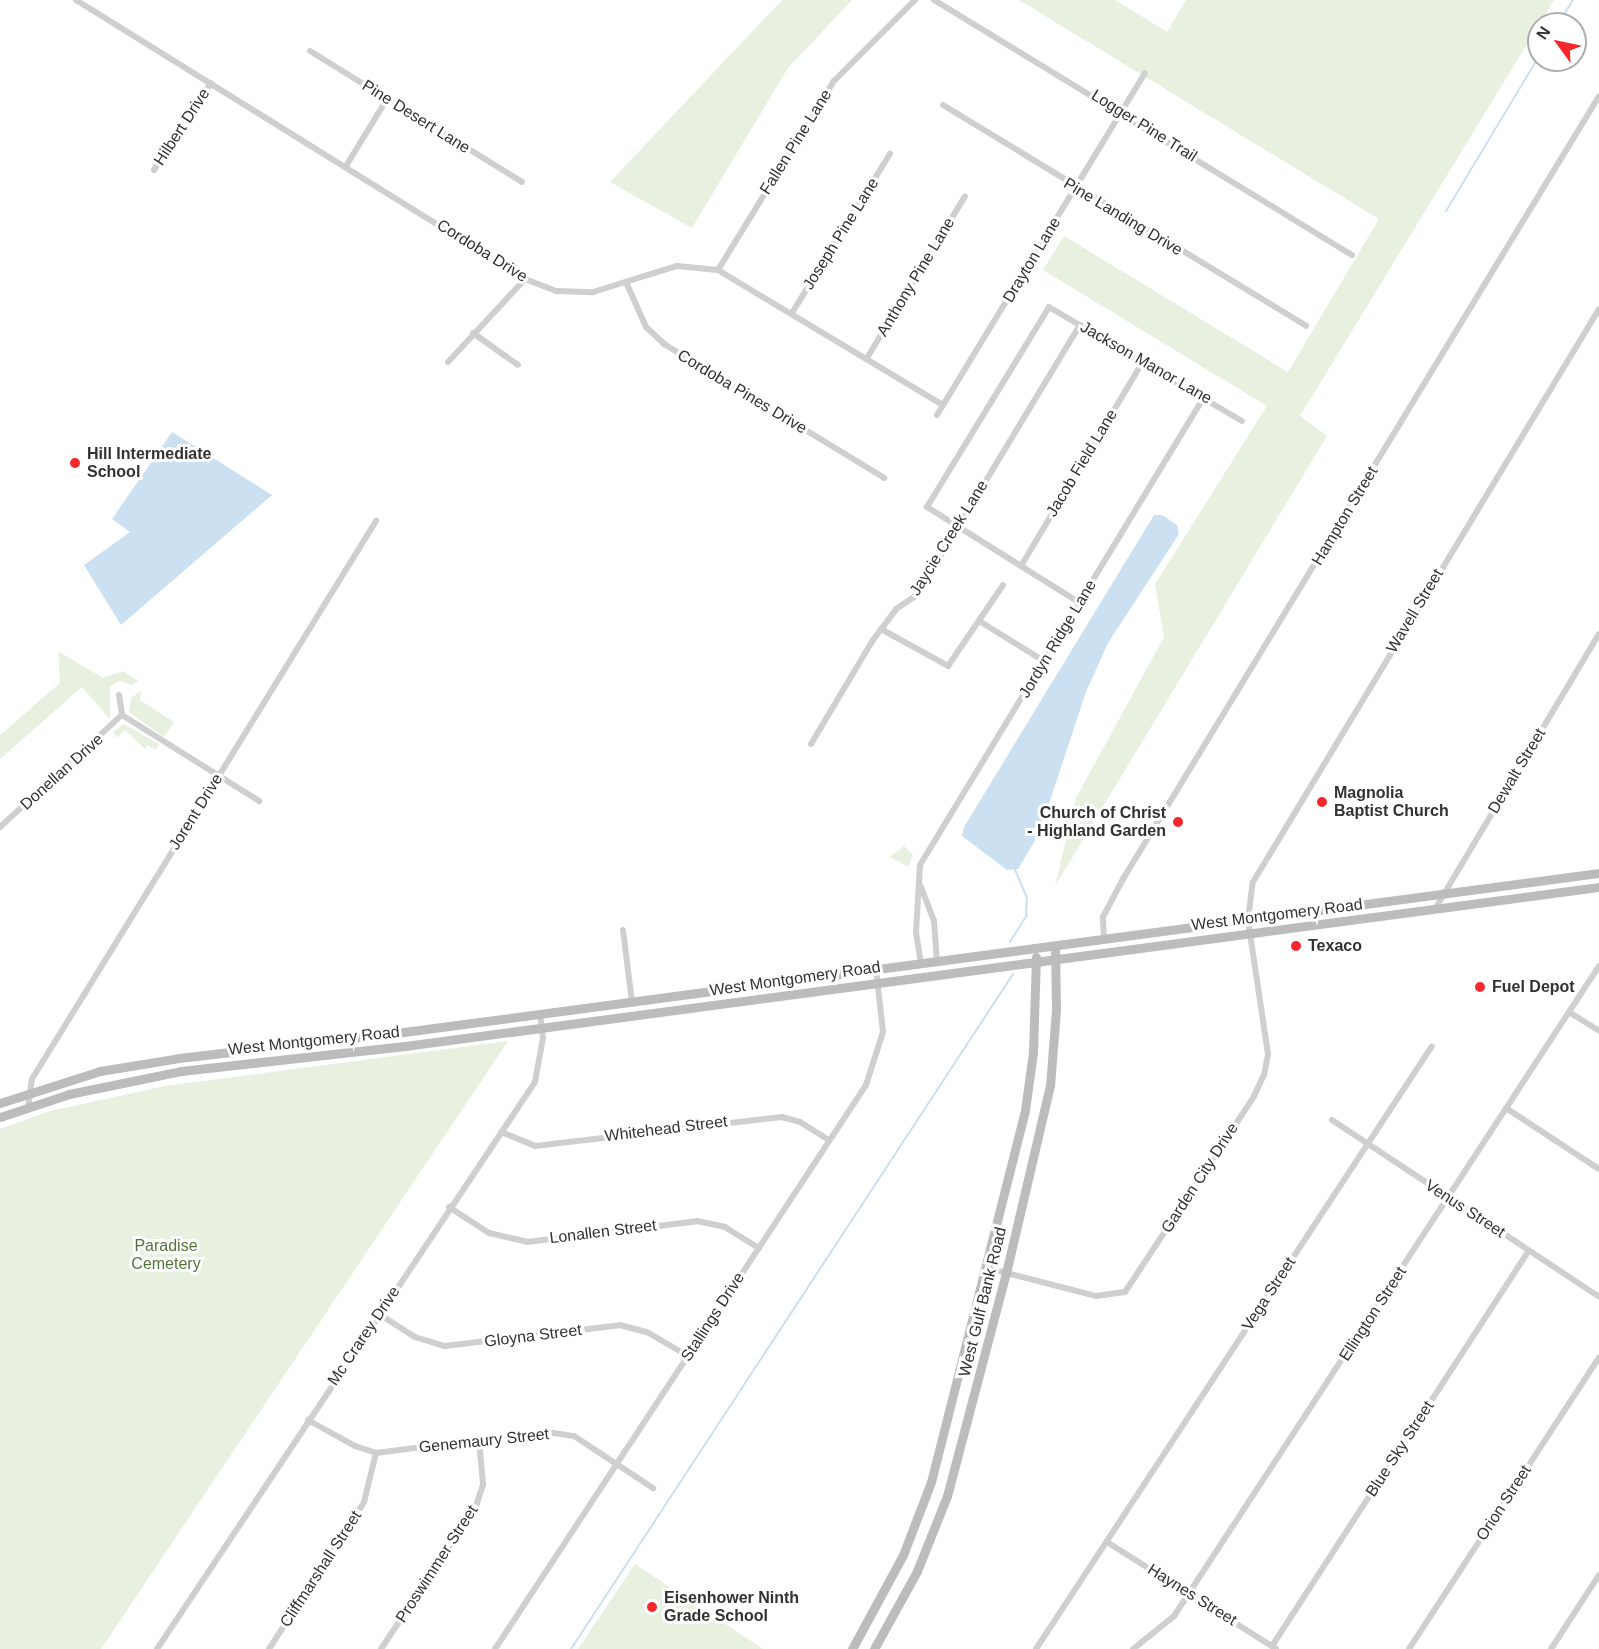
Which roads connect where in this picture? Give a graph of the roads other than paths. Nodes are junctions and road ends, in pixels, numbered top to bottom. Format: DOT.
graph roads {
  1 [pos="76,0"];
  2 [pos="915,0"];
  3 [pos="934,0"];
  4 [pos="310,51"];
  5 [pos="1145,73"];
  6 [pos="211,83"];
  7 [pos="1599,96"];
  8 [pos="387,99"];
  9 [pos="942,105"];
  10 [pos="1121,112"];
  11 [pos="890,154"];
  12 [pos="346,166"];
  13 [pos="154,170"];
  14 [pos="522,182"];
  15 [pos="1075,189"];
  16 [pos="965,196"];
  17 [pos="1352,255"];
  18 [pos="718,270"];
  19 [pos="525,279"];
  20 [pos="626,282"];
  21 [pos="1599,309"];
  22 [pos="792,313"];
  23 [pos="1080,325"];
  24 [pos="1306,326"];
  25 [pos="473,333"];
  26 [pos="867,358"];
  27 [pos="1143,361"];
  28 [pos="448,362"];
  29 [pos="518,365"];
  30 [pos="1204,397"];
  31 [pos="943,405"];
  32 [pos="937,415"];
  33 [pos="1242,421"];
  34 [pos="884,478"];
  35 [pos="376,521"];
  36 [pos="957,526"];
  37 [pos="1021,566"];
  38 [pos="1003,585"];
  39 [pos="1080,603"];
  40 [pos="981,622"];
  41 [pos="881,628"];
  42 [pos="1599,634"];
  43 [pos="1044,662"];
  44 [pos="119,695"];
  45 [pos="122,715"];
  46 [pos="811,744"];
  47 [pos="218,775"];
  48 [pos="259,801"];
  49 [pos="0,827"];
  50 [pos="1599,873"];
  51 [pos="919,882"];
  52 [pos="1599,887"];
  53 [pos="1444,893"];
  54 [pos="1435,909"];
  55 [pos="1248,920"];
  56 [pos="623,930"];
  57 [pos="1250,933"];
  58 [pos="1104,939"];
  59 [pos="1055,946"];
  60 [pos="1036,949"];
  61 [pos="1055,959"];
  62 [pos="937,962"];
  63 [pos="1036,962"];
  64 [pos="921,964"];
  65 [pos="1599,966"];
  66 [pos="876,970"];
  67 [pos="878,983"];
  68 [pos="632,1002"];
  69 [pos="1569,1012"];
  70 [pos="540,1014"];
  71 [pos="542,1028"];
  72 [pos="1599,1031"];
  73 [pos="1432,1046"];
  74 [pos="31,1092"];
  75 [pos="0,1103"];
  76 [pos="28,1107"];
  77 [pos="1506,1108"];
  78 [pos="1025,1110"];
  79 [pos="1044,1114"];
  80 [pos="0,1118"];
  81 [pos="1332,1120"];
  82 [pos="501,1132"];
  83 [pos="829,1140"];
  84 [pos="1366,1143"];
  85 [pos="1599,1169"];
  86 [pos="1448,1199"];
  87 [pos="449,1207"];
  88 [pos="759,1248"];
  89 [pos="1529,1251"];
  90 [pos="987,1268"];
  91 [pos="1006,1273"];
  92 [pos="1599,1297"];
  93 [pos="378,1314"];
  94 [pos="688,1356"];
  95 [pos="1599,1358"];
  96 [pos="953,1397"];
  97 [pos="973,1402"];
  98 [pos="308,1420"];
  99 [pos="479,1440"];
  100 [pos="376,1453"];
  101 [pos="617,1463"];
  102 [pos="653,1488"];
  103 [pos="914,1529"];
  104 [pos="932,1536"];
  105 [pos="1107,1542"];
  106 [pos="1599,1575"];
  107 [pos="1189,1593"];
  108 [pos="1274,1648"];
  109 [pos="157,1649"];
  110 [pos="269,1649"];
  111 [pos="381,1649"];
  112 [pos="495,1649"];
  113 [pos="852,1649"];
  114 [pos="874,1649"];
  115 [pos="1036,1649"];
  116 [pos="1133,1649"];
  117 [pos="1409,1649"];
  118 [pos="1551,1649"];
  1 -- 6 [label="street, Cordoba Drive"];
  2 -- 18 [label="street, Fallen Pine Lane"];
  3 -- 10 [label="street, Logger Pine Trail"];
  4 -- 8 [label="street, Pine Desert Lane"];
  5 -- 10 [label="street, Drayton Lane"];
  6 -- 12 [label="street, Cordoba Drive"];
  6 -- 13 [label="street, Hilbert Drive"];
  7 -- 58 [label="street, Hampton Street"];
  8 -- 12 [label="street"];
  8 -- 14 [label="street, Pine Desert Lane"];
  9 -- 15 [label="street, Pine Landing Drive"];
  10 -- 15 [label="street, Drayton Lane"];
  10 -- 17 [label="street, Logger Pine Trail"];
  11 -- 22 [label="street, Joseph Pine Lane"];
  12 -- 19 [label="street, Cordoba Drive"];
  15 -- 24 [label="street, Pine Landing Drive"];
  15 -- 31 [label="street, Drayton Lane"];
  16 -- 26 [label="street, Anthony Pine Lane"];
  18 -- 20 [label="street, Cordoba Drive"];
  18 -- 22 [label="street, Cordoba Drive"];
  19 -- 20 [label="street, Cordoba Drive"];
  19 -- 25 [label="street"];
  20 -- 34 [label="street, Cordoba Pines Drive"];
  21 -- 55 [label="street, Wavell Street"];
  22 -- 26 [label="street, Cordoba Drive"];
  23 -- 27 [label="street, Jackson Manor Lane"];
  23 -- 36 [label="street, Jaycie Creek Lane"];
  23 -- 36 [label="street, Jackson Manor Lane"];
  25 -- 28 [label="street"];
  25 -- 29 [label="street"];
  26 -- 31 [label="street, Cordoba Drive"];
  27 -- 30 [label="street, Jackson Manor Lane"];
  27 -- 37 [label="street, Jacob Field Lane"];
  30 -- 33 [label="street, Jackson Manor Lane"];
  30 -- 39 [label="street, Jordyn Ridge Lane"];
  31 -- 32 [label="street, Drayton Lane"];
  35 -- 47 [label="street, Jorent Drive"];
  36 -- 37 [label="street"];
  36 -- 41 [label="street, Jaycie Creek Lane"];
  37 -- 39 [label="street"];
  38 -- 40 [label="street"];
  39 -- 43 [label="street, Jordyn Ridge Lane"];
  40 -- 41 [label="street"];
  40 -- 43 [label="street"];
  41 -- 46 [label="street, Jaycie Creek Lane"];
  42 -- 53 [label="street, Dewalt Street"];
  43 -- 51 [label="street, Jordyn Ridge Lane"];
  44 -- 45 [label="street"];
  45 -- 47 [label="street"];
  45 -- 49 [label="street, Donellan Drive"];
  47 -- 48 [label="street"];
  47 -- 74 [label="street, Jorent Drive"];
  50 -- 53 [label="main road, West Montgomery Road"];
  51 -- 62 [label="street"];
  51 -- 64 [label="street, Jordyn Ridge Lane"];
  52 -- 54 [label="main road, West Montgomery Road"];
  53 -- 54 [label="street, Dewalt Street"];
  53 -- 55 [label="main road, West Montgomery Road"];
  54 -- 57 [label="main road, West Montgomery Road"];
  55 -- 57 [label="street, Garden City Drive"];
  55 -- 58 [label="main road, West Montgomery Road"];
  56 -- 68 [label="street"];
  57 -- 61 [label="main road, West Montgomery Road"];
  57 -- 91 [label="street, Garden City Drive"];
  58 -- 59 [label="main road, West Montgomery Road"];
  59 -- 60 [label="main road, West Montgomery Road"];
  59 -- 61 [label="main road, West Gulf Bank Road"];
  60 -- 62 [label="main road, West Montgomery Road"];
  60 -- 63 [label="main road, West Gulf Bank Road"];
  61 -- 63 [label="main road, West Montgomery Road"];
  61 -- 79 [label="main road, West Gulf Bank Road"];
  62 -- 64 [label="main road, West Montgomery Road"];
  63 -- 67 [label="main road, West Montgomery Road"];
  63 -- 78 [label="main road, West Gulf Bank Road"];
  64 -- 66 [label="main road, West Montgomery Road"];
  65 -- 69 [label="street, Ellington Street"];
  66 -- 67 [label="street, Stallings Drive"];
  66 -- 68 [label="main road, West Montgomery Road"];
  67 -- 71 [label="main road, West Montgomery Road"];
  67 -- 83 [label="street, Stallings Drive"];
  68 -- 70 [label="main road, West Montgomery Road"];
  69 -- 72 [label="street"];
  69 -- 77 [label="street, Ellington Street"];
  70 -- 71 [label="street, Mc Crarey Drive"];
  70 -- 74 [label="main road, West Montgomery Road"];
  71 -- 76 [label="main road, West Montgomery Road"];
  71 -- 82 [label="street, Mc Crarey Drive"];
  73 -- 84 [label="street, Vega Street"];
  74 -- 75 [label="main road, West Montgomery Road"];
  74 -- 76 [label="street, Jorent Drive"];
  76 -- 80 [label="main road, West Montgomery Road"];
  77 -- 85 [label="street"];
  77 -- 86 [label="street, Ellington Street"];
  78 -- 79 [label="main road"];
  78 -- 90 [label="main road, West Gulf Bank Road"];
  79 -- 91 [label="main road, West Gulf Bank Road"];
  81 -- 84 [label="street, Venus Street"];
  82 -- 83 [label="street, Whitehead Street"];
  82 -- 87 [label="street, Mc Crarey Drive"];
  83 -- 88 [label="street, Stallings Drive"];
  84 -- 86 [label="street, Venus Street"];
  84 -- 105 [label="street, Vega Street"];
  86 -- 89 [label="street, Venus Street"];
  86 -- 107 [label="street, Ellington Street"];
  87 -- 88 [label="street, Lonallen Street"];
  87 -- 93 [label="street, Mc Crarey Drive"];
  88 -- 94 [label="street, Stallings Drive"];
  89 -- 92 [label="street, Venus Street"];
  89 -- 108 [label="street, Blue Sky Street"];
  90 -- 91 [label="street, Garden City Drive"];
  90 -- 96 [label="main road, West Gulf Bank Road"];
  91 -- 97 [label="main road, West Gulf Bank Road"];
  93 -- 94 [label="street, Gloyna Street"];
  93 -- 98 [label="street, Mc Crarey Drive"];
  94 -- 101 [label="street, Stallings Drive"];
  95 -- 117 [label="street, Orion Street"];
  96 -- 97 [label="main road"];
  96 -- 103 [label="main road, West Gulf Bank Road"];
  97 -- 104 [label="main road, West Gulf Bank Road"];
  98 -- 100 [label="street, Genemaury Street"];
  98 -- 109 [label="street, Mc Crarey Drive"];
  99 -- 100 [label="street, Genemaury Street"];
  99 -- 101 [label="street, Genemaury Street"];
  99 -- 111 [label="street, Proswimmer Street"];
  100 -- 110 [label="street, Cliffmarshall Street"];
  101 -- 102 [label="street, Genemaury Street"];
  101 -- 112 [label="street, Stallings Drive"];
  103 -- 104 [label="main road"];
  103 -- 113 [label="main road, West Gulf Bank Road"];
  104 -- 114 [label="main road, West Gulf Bank Road"];
  105 -- 107 [label="street, Haynes Street"];
  105 -- 115 [label="street, Vega Street"];
  106 -- 118 [label="street"];
  107 -- 108 [label="street, Haynes Street"];
  107 -- 116 [label="street, Ellington Street"];
}
